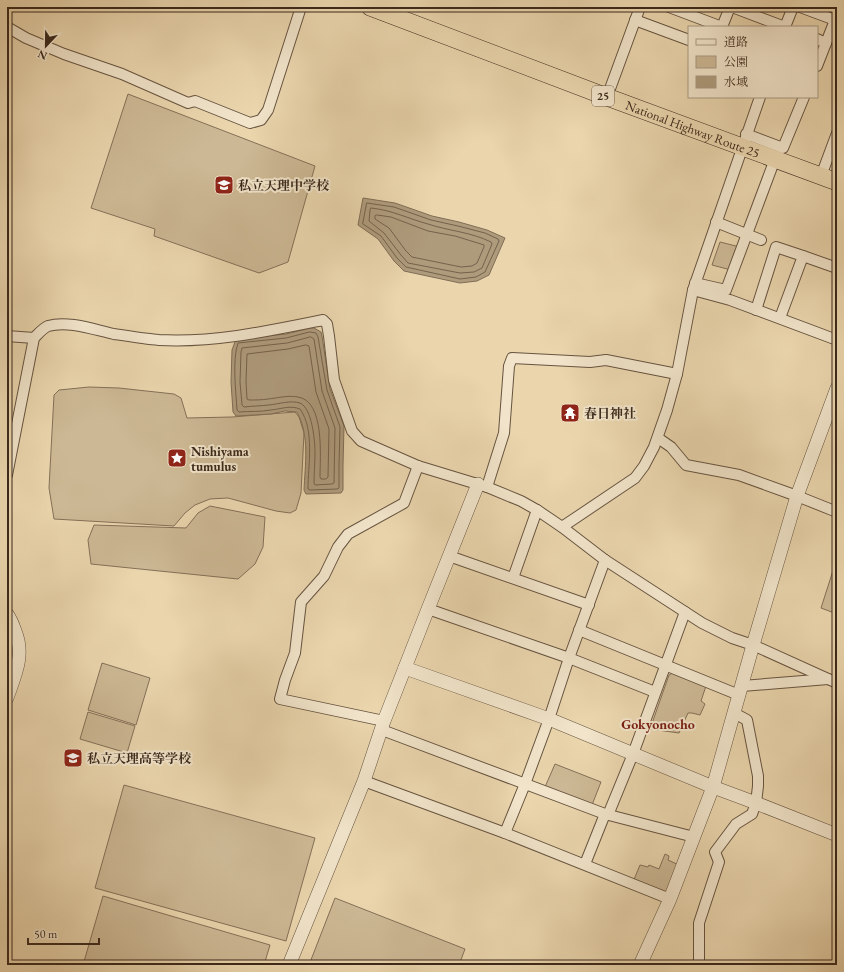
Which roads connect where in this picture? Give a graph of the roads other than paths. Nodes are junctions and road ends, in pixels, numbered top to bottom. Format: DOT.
graph roads {
  1 [pos="301,7"];
  2 [pos="370,7"];
  3 [pos="640,7"];
  4 [pos="669,7"];
  5 [pos="731,7"];
  6 [pos="793,7"];
  7 [pos="800,7"];
  8 [pos="636,20"];
  9 [pos="719,26"];
  10 [pos="722,26"];
  11 [pos="782,26"];
  12 [pos="785,26"];
  13 [pos="7,27"];
  14 [pos="688,40"];
  15 [pos="822,41"];
  16 [pos="818,59"];
  17 [pos="607,97"];
  18 [pos="760,98"];
  19 [pos="804,98"];
  20 [pos="837,133"];
  21 [pos="744,141"];
  22 [pos="774,159"];
  23 [pos="821,176"];
  24 [pos="837,182"];
  25 [pos="716,222"];
  26 [pos="746,234"];
  27 [pos="761,240"];
  28 [pos="803,256"];
  29 [pos="837,268"];
  30 [pos="694,287"];
  31 [pos="756,310"];
  32 [pos="780,318"];
  33 [pos="7,336"];
  34 [pos="34,338"];
  35 [pos="837,340"];
  36 [pos="677,374"];
  37 [pos="837,388"];
  38 [pos="658,438"];
  39 [pos="418,466"];
  40 [pos="7,475"];
  41 [pos="482,486"];
  42 [pos="797,496"];
  43 [pos="537,510"];
  44 [pos="837,512"];
  45 [pos="562,527"];
  46 [pos="449,556"];
  47 [pos="605,560"];
  48 [pos="513,578"];
  49 [pos="589,605"];
  50 [pos="428,609"];
  51 [pos="684,612"];
  52 [pos="7,614"];
  53 [pos="579,630"];
  54 [pos="753,645"];
  55 [pos="569,658"];
  56 [pos="665,665"];
  57 [pos="405,668"];
  58 [pos="833,681"];
  59 [pos="741,691"];
  60 [pos="655,692"];
  61 [pos="7,698"];
  62 [pos="734,713"];
  63 [pos="549,719"];
  64 [pos="383,725"];
  65 [pos="633,754"];
  66 [pos="364,781"];
  67 [pos="525,784"];
  68 [pos="713,787"];
  69 [pos="756,803"];
  70 [pos="607,814"];
  71 [pos="505,833"];
  72 [pos="837,835"];
  73 [pos="694,837"];
  74 [pos="585,864"];
  75 [pos="670,899"];
  76 [pos="289,965"];
  77 [pos="640,965"];
  78 [pos="699,965"];
  1 -- 13 [label="street"];
  2 -- 17 [label="highway, National Highway Route 25 / 25"];
  3 -- 8 [label="street"];
  4 -- 9 [label="street"];
  5 -- 10 [label="street"];
  5 -- 11 [label="street"];
  6 -- 12 [label="street"];
  7 -- 15 [label="street"];
  8 -- 14 [label="street"];
  8 -- 17 [label="street"];
  15 -- 16 [label="street"];
  17 -- 21 [label="highway, National Highway Route 25 / 25"];
  18 -- 21 [label="street"];
  19 -- 21 [label="street"];
  20 -- 23 [label="street"];
  21 -- 22 [label="highway, National Highway Route 25 / 25"];
  21 -- 25 [label="street"];
  22 -- 23 [label="highway, National Highway Route 25 / 25"];
  22 -- 26 [label="street"];
  23 -- 24 [label="highway, National Highway Route 25 / 25"];
  25 -- 26 [label="street"];
  25 -- 30 [label="street"];
  26 -- 27 [label="street"];
  26 -- 30 [label="street"];
  28 -- 29 [label="street"];
  28 -- 31 [label="street"];
  28 -- 32 [label="street"];
  30 -- 31 [label="street"];
  30 -- 36 [label="street"];
  31 -- 32 [label="street"];
  32 -- 35 [label="street"];
  33 -- 34 [label="street"];
  34 -- 39 [label="street"];
  34 -- 40 [label="street"];
  36 -- 38 [label="street"];
  36 -- 41 [label="street"];
  37 -- 42 [label="street"];
  38 -- 42 [label="street"];
  38 -- 45 [label="street"];
  39 -- 41 [label="street"];
  39 -- 64 [label="street"];
  41 -- 43 [label="street"];
  41 -- 46 [label="street"];
  42 -- 44 [label="street"];
  42 -- 54 [label="street"];
  43 -- 45 [label="street"];
  43 -- 48 [label="street"];
  45 -- 47 [label="street"];
  46 -- 48 [label="street"];
  46 -- 50 [label="street"];
  47 -- 49 [label="street"];
  47 -- 51 [label="street"];
  48 -- 49 [label="street"];
  49 -- 53 [label="street"];
  50 -- 55 [label="street"];
  50 -- 57 [label="street"];
  51 -- 54 [label="street"];
  51 -- 56 [label="street"];
  52 -- 61 [label="street"];
  53 -- 55 [label="street"];
  53 -- 56 [label="street"];
  54 -- 58 [label="street"];
  54 -- 59 [label="street"];
  55 -- 60 [label="street"];
  55 -- 63 [label="street"];
  56 -- 59 [label="street"];
  56 -- 60 [label="street"];
  57 -- 63 [label="street"];
  57 -- 64 [label="street"];
  58 -- 59 [label="street"];
  59 -- 62 [label="street"];
  60 -- 65 [label="street"];
  62 -- 68 [label="street"];
  62 -- 69 [label="street"];
  63 -- 65 [label="street"];
  63 -- 67 [label="street"];
  64 -- 66 [label="street"];
  64 -- 67 [label="street"];
  65 -- 68 [label="street"];
  65 -- 70 [label="street"];
  66 -- 71 [label="street"];
  66 -- 76 [label="street"];
  67 -- 70 [label="street"];
  67 -- 71 [label="street"];
  68 -- 69 [label="street"];
  68 -- 73 [label="street"];
  69 -- 72 [label="street"];
  69 -- 78 [label="street"];
  70 -- 73 [label="street"];
  70 -- 74 [label="street"];
  71 -- 74 [label="street"];
  73 -- 75 [label="street"];
  74 -- 75 [label="street"];
  75 -- 77 [label="street"];
}
